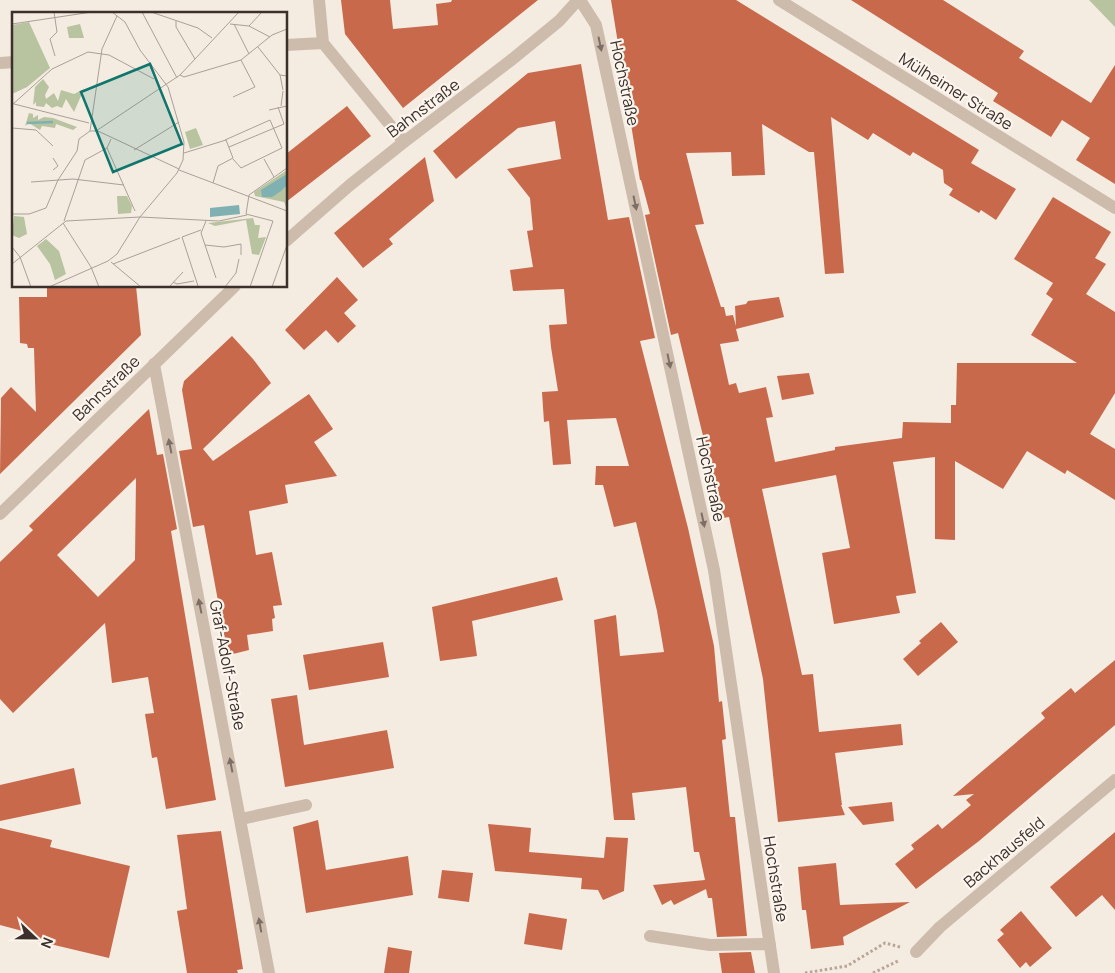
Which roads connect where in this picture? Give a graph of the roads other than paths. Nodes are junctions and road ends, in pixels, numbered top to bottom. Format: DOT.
graph roads {
  1 [pos="319,0"];
  2 [pos="579,0"];
  3 [pos="779,0"];
  4 [pos="323,43"];
  5 [pos="288,45"];
  6 [pos="404,142"];
  7 [pos="1115,208"];
  8 [pos="288,239"];
  9 [pos="234,288"];
  10 [pos="154,364"];
  11 [pos="0,514"];
  12 [pos="1115,780"];
  13 [pos="306,805"];
  14 [pos="241,820"];
  15 [pos="650,936"];
  16 [pos="770,944"];
  17 [pos="916,952"];
  18 [pos="269,973"];
  19 [pos="774,973"];
  1 -- 4 [label="street"];
  2 -- 6 [label="street, Bahnstraße"];
  2 -- 16 [label="street, Hochstraße, one-way"];
  3 -- 7 [label="street, Mülheimer Straße"];
  4 -- 5 [label="street"];
  4 -- 6 [label="street"];
  6 -- 8 [label="street, Bahnstraße"];
  9 -- 10 [label="street, Bahnstraße"];
  10 -- 11 [label="street, Bahnstraße"];
  14 -- 10 [label="street, Graf-Adolf-Straße, one-way"];
  12 -- 17 [label="street, Backhausfeld"];
  13 -- 14 [label="street"];
  18 -- 14 [label="street, Graf-Adolf-Straße, one-way"];
  15 -- 16 [label="street"];
  16 -- 19 [label="street, Hochstraße"];
}
